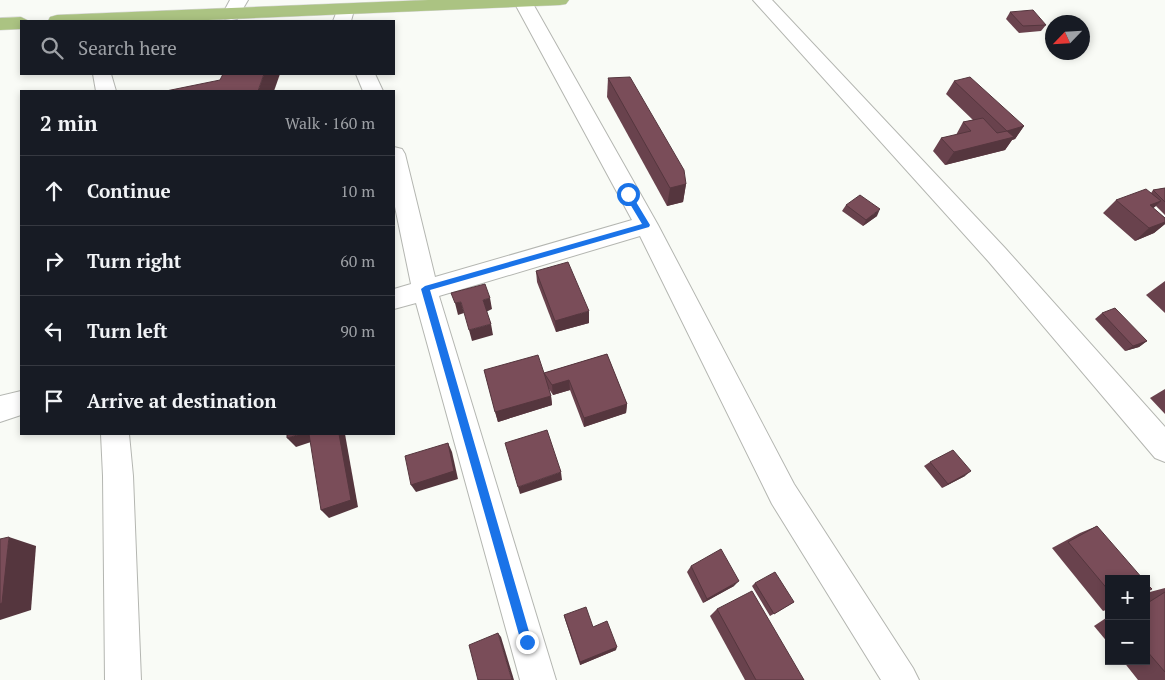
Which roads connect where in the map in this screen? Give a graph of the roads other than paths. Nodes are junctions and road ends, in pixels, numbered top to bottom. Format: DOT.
graph roads {
  1 [pos="560,0"];
  2 [pos="762,0"];
  3 [pos="522,2"];
  4 [pos="425,3"];
  5 [pos="235,7"];
  6 [pos="343,16"];
  7 [pos="89,20"];
  8 [pos="20,23"];
  9 [pos="0,24"];
  10 [pos="102,75"];
  11 [pos="366,75"];
  12 [pos="106,90"];
  13 [pos="373,90"];
  14 [pos="395,158"];
  15 [pos="646,225"];
  16 [pos="425,289"];
  17 [pos="395,299"];
  18 [pos="20,403"];
  19 [pos="0,409"];
  20 [pos="115,435"];
  21 [pos="1165,448"];
  22 [pos="122,680"];
  23 [pos="538,680"];
  24 [pos="902,680"];
  1 -- 3 [label="highway"];
  2 -- 21 [label="street"];
  3 -- 4 [label="highway"];
  3 -- 15 [label="street"];
  4 -- 6 [label="highway"];
  5 -- 6 [label="highway"];
  5 -- 7 [label="highway"];
  8 -- 9 [label="highway"];
  10 -- 12 [label="street"];
  11 -- 13 [label="street"];
  14 -- 16 [label="street"];
  15 -- 16 [label="street"];
  15 -- 24 [label="street"];
  16 -- 17 [label="street"];
  16 -- 23 [label="street"];
  18 -- 19 [label="street"];
  20 -- 22 [label="street"];
}
